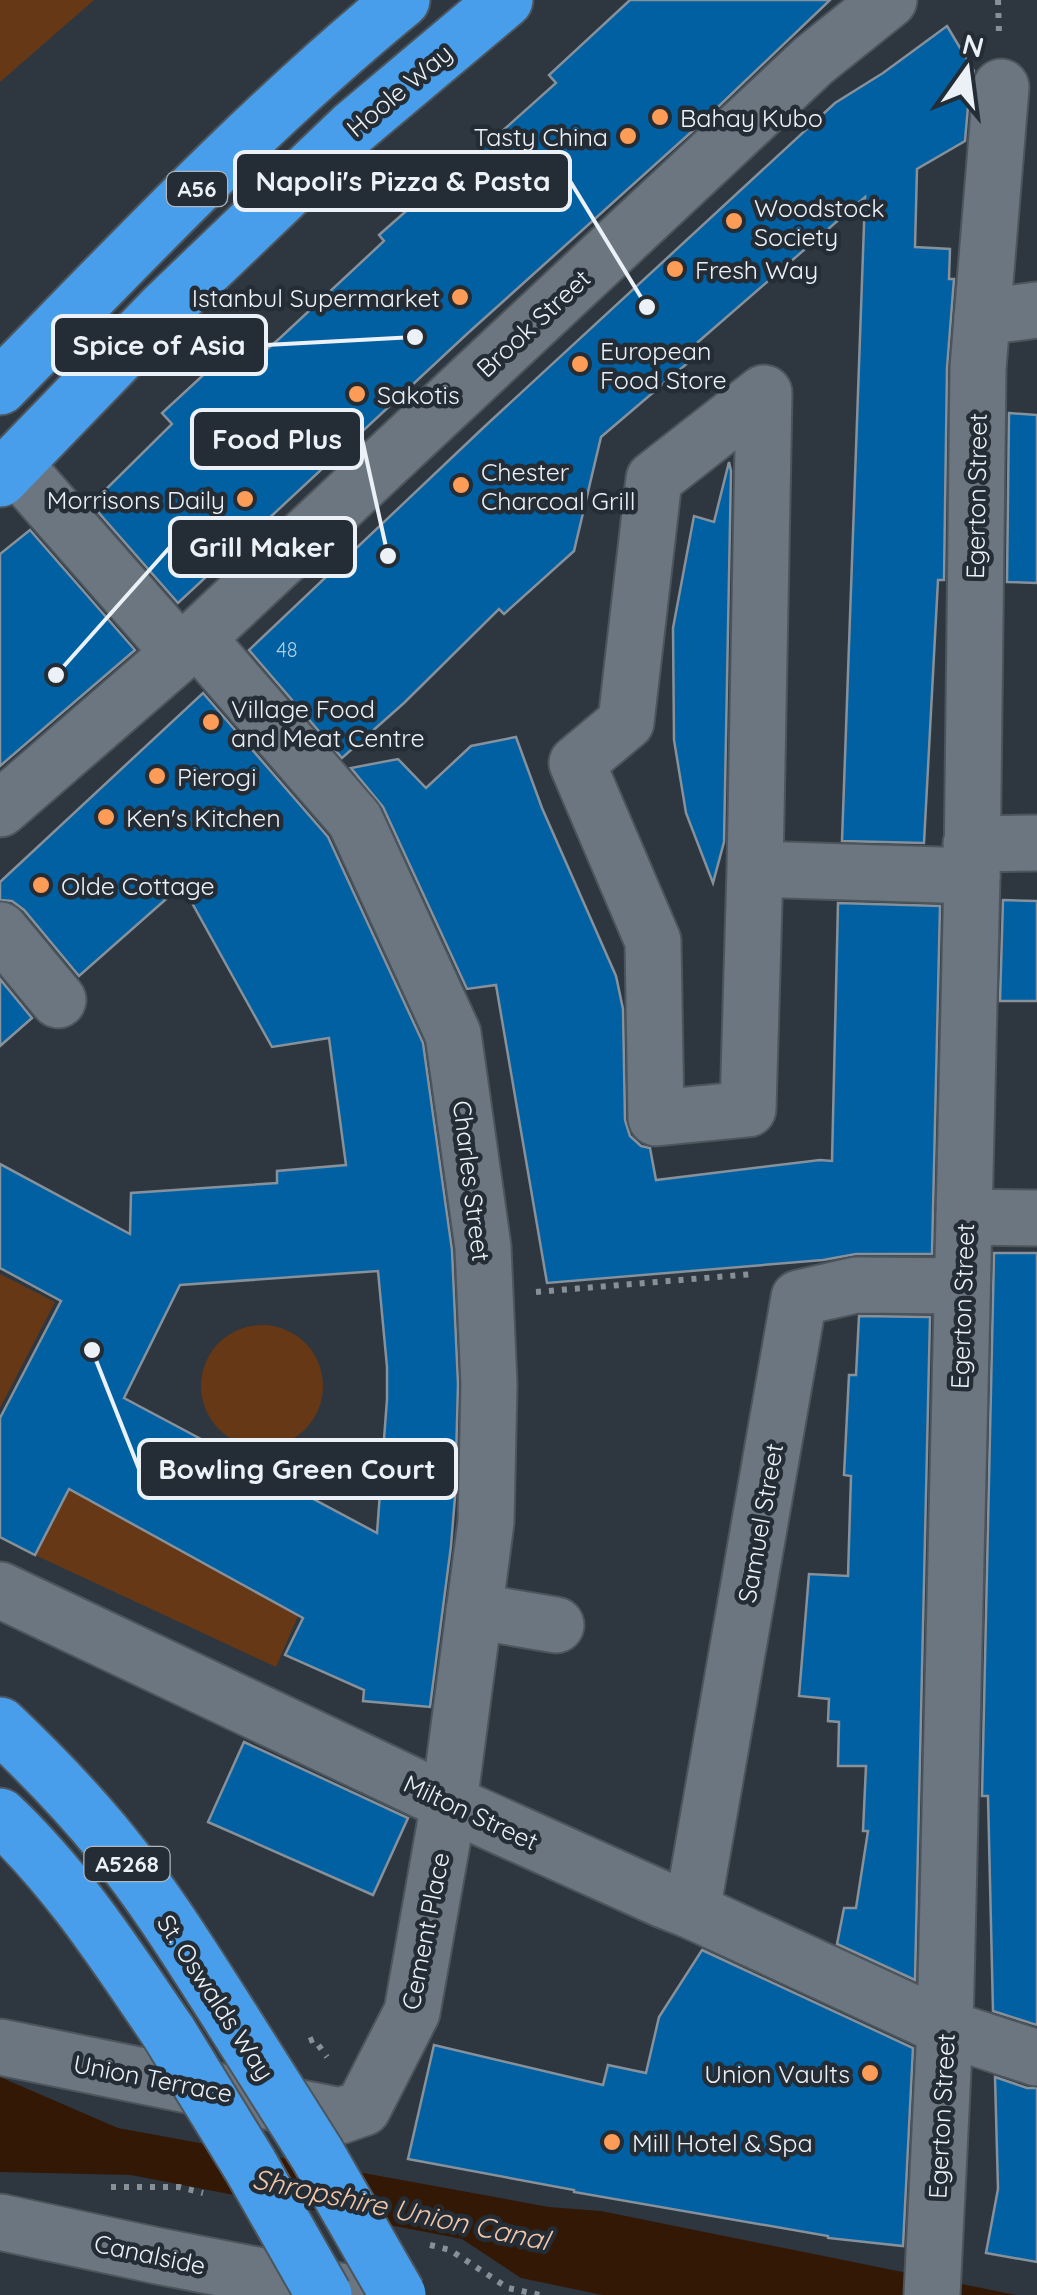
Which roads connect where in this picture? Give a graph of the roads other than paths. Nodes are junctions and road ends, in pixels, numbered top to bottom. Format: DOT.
graph roads {
  1 [pos="402,0"];
  2 [pos="505,0"];
  3 [pos="889,0"];
  4 [pos="1002,87"];
  5 [pos="1037,310"];
  6 [pos="982,317"];
  7 [pos="0,387"];
  8 [pos="7,472"];
  9 [pos="188,646"];
  10 [pos="0,809"];
  11 [pos="1037,844"];
  12 [pos="972,860"];
  13 [pos="756,869"];
  14 [pos="0,930"];
  15 [pos="58,1000"];
  16 [pos="964,1217"];
  17 [pos="1037,1218"];
  18 [pos="962,1286"];
  19 [pos="0,1590"];
  20 [pos="474,1611"];
  21 [pos="556,1625"];
  22 [pos="0,1724"];
  23 [pos="449,1803"];
  24 [pos="0,1816"];
  25 [pos="692,1910"];
  26 [pos="945,2028"];
  27 [pos="0,2047"];
  28 [pos="1037,2058"];
  29 [pos="363,2108"];
  30 [pos="0,2222"];
  31 [pos="166,2276"];
  32 [pos="324,2295"];
  33 [pos="360,2295"];
  34 [pos="398,2295"];
  35 [pos="932,2295"];
  1 -- 7 [label="highway, A56"];
  2 -- 8 [label="highway, Hoole Way / A56"];
  3 -- 9 [label="street, Brook Street"];
  4 -- 6 [label="street, Egerton Street"];
  5 -- 6 [label="street"];
  6 -- 12 [label="street, Egerton Street"];
  8 -- 9 [label="street, Charles Street"];
  9 -- 10 [label="street, Brook Street"];
  9 -- 20 [label="street, Charles Street"];
  11 -- 12 [label="street"];
  12 -- 13 [label="street"];
  12 -- 16 [label="street, Egerton Street"];
  13 -- 13 [label="street"];
  14 -- 15 [label="street"];
  16 -- 17 [label="street"];
  16 -- 18 [label="street, Egerton Street"];
  18 -- 25 [label="street, Samuel Street"];
  18 -- 26 [label="street, Egerton Street"];
  19 -- 23 [label="street, Milton Street"];
  20 -- 21 [label="street"];
  20 -- 23 [label="street, Charles Street"];
  22 -- 34 [label="highway, St. Oswalds Way / A5268, bridge"];
  23 -- 25 [label="street, Milton Street"];
  23 -- 29 [label="street, Cement Place"];
  24 -- 32 [label="highway, A5268, bridge"];
  25 -- 26 [label="street, Milton Street"];
  26 -- 28 [label="street, Milton Street"];
  26 -- 35 [label="street, Egerton Street"];
  27 -- 29 [label="street, Union Terrace"];
  30 -- 31 [label="street, Canalside"];
  31 -- 33 [label="street, Canalside"];
}
